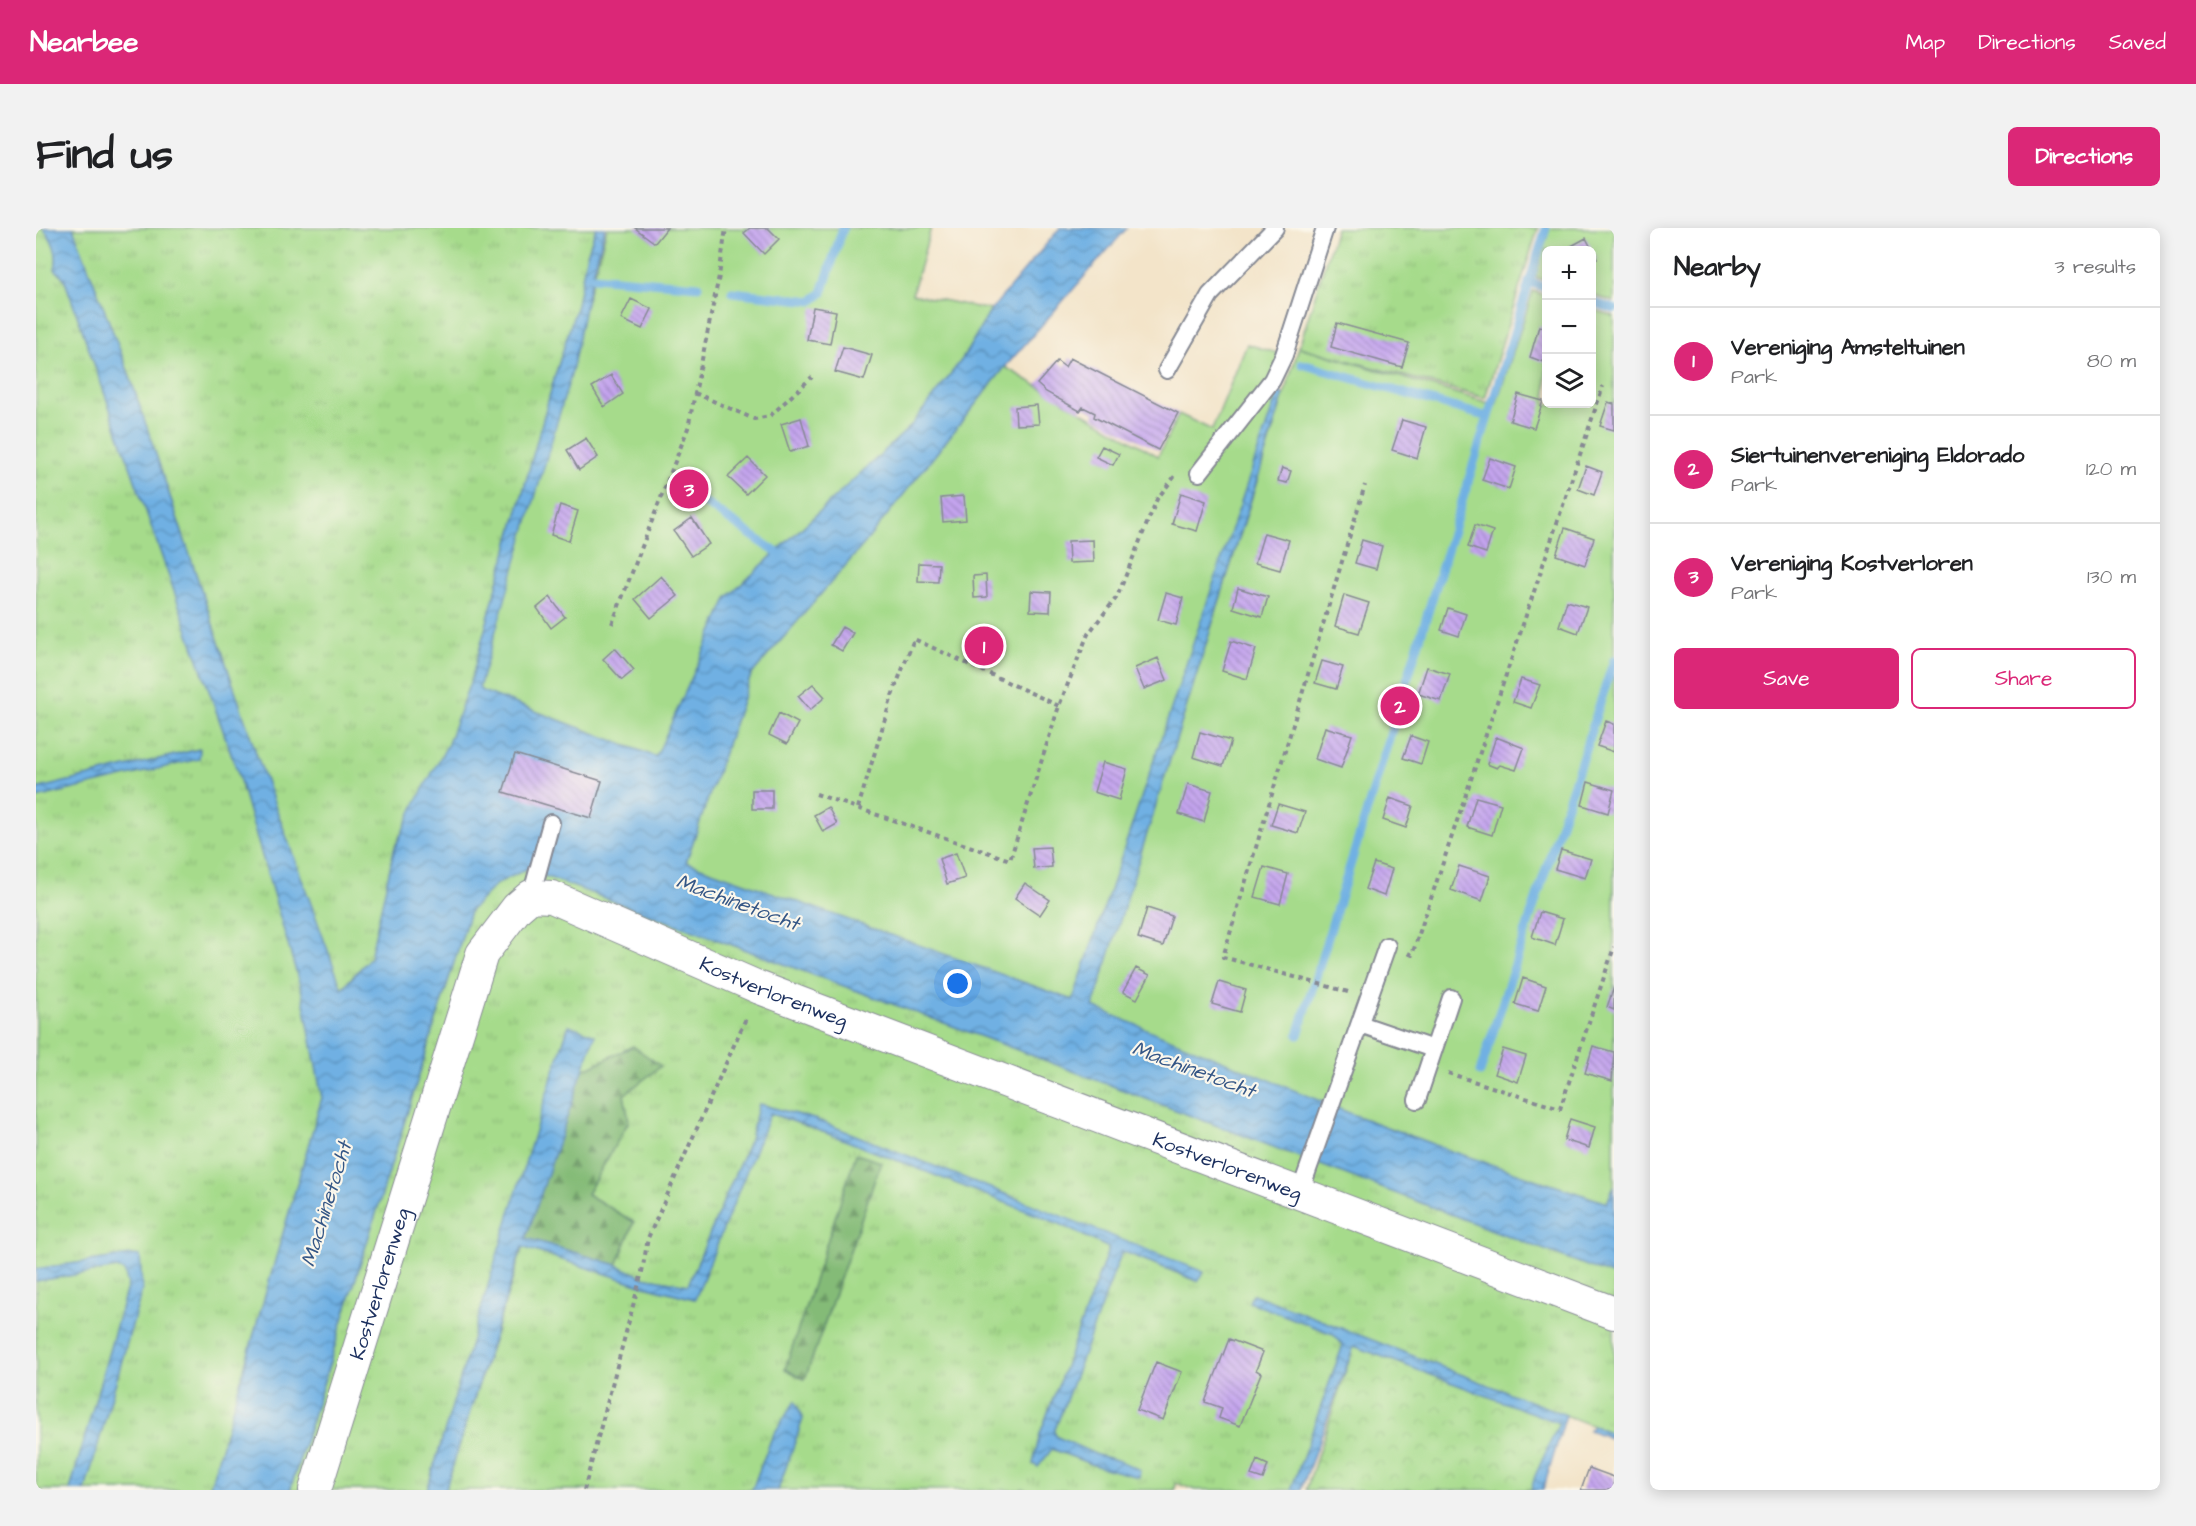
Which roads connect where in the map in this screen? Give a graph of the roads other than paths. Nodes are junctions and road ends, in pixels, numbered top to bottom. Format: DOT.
graph roads {
  1 [pos="1275,228"];
  2 [pos="1325,228"];
  3 [pos="1167,370"];
  4 [pos="1199,473"];
  5 [pos="552,822"];
  6 [pos="533,888"];
  7 [pos="1387,946"];
  8 [pos="1451,998"];
  9 [pos="1360,1024"];
  10 [pos="1433,1049"];
  11 [pos="1417,1100"];
  12 [pos="1305,1179"];
  13 [pos="1614,1313"];
  14 [pos="315,1490"];
  1 -- 3 [label="lane"];
  2 -- 4 [label="lane"];
  5 -- 6 [label="lane"];
  6 -- 12 [label="street, Kostverlorenweg"];
  6 -- 14 [label="street, Kostverlorenweg"];
  7 -- 9 [label="lane"];
  8 -- 10 [label="lane"];
  9 -- 10 [label="lane"];
  9 -- 12 [label="lane"];
  10 -- 11 [label="lane"];
  12 -- 13 [label="street, Kostverlorenweg"];
}
